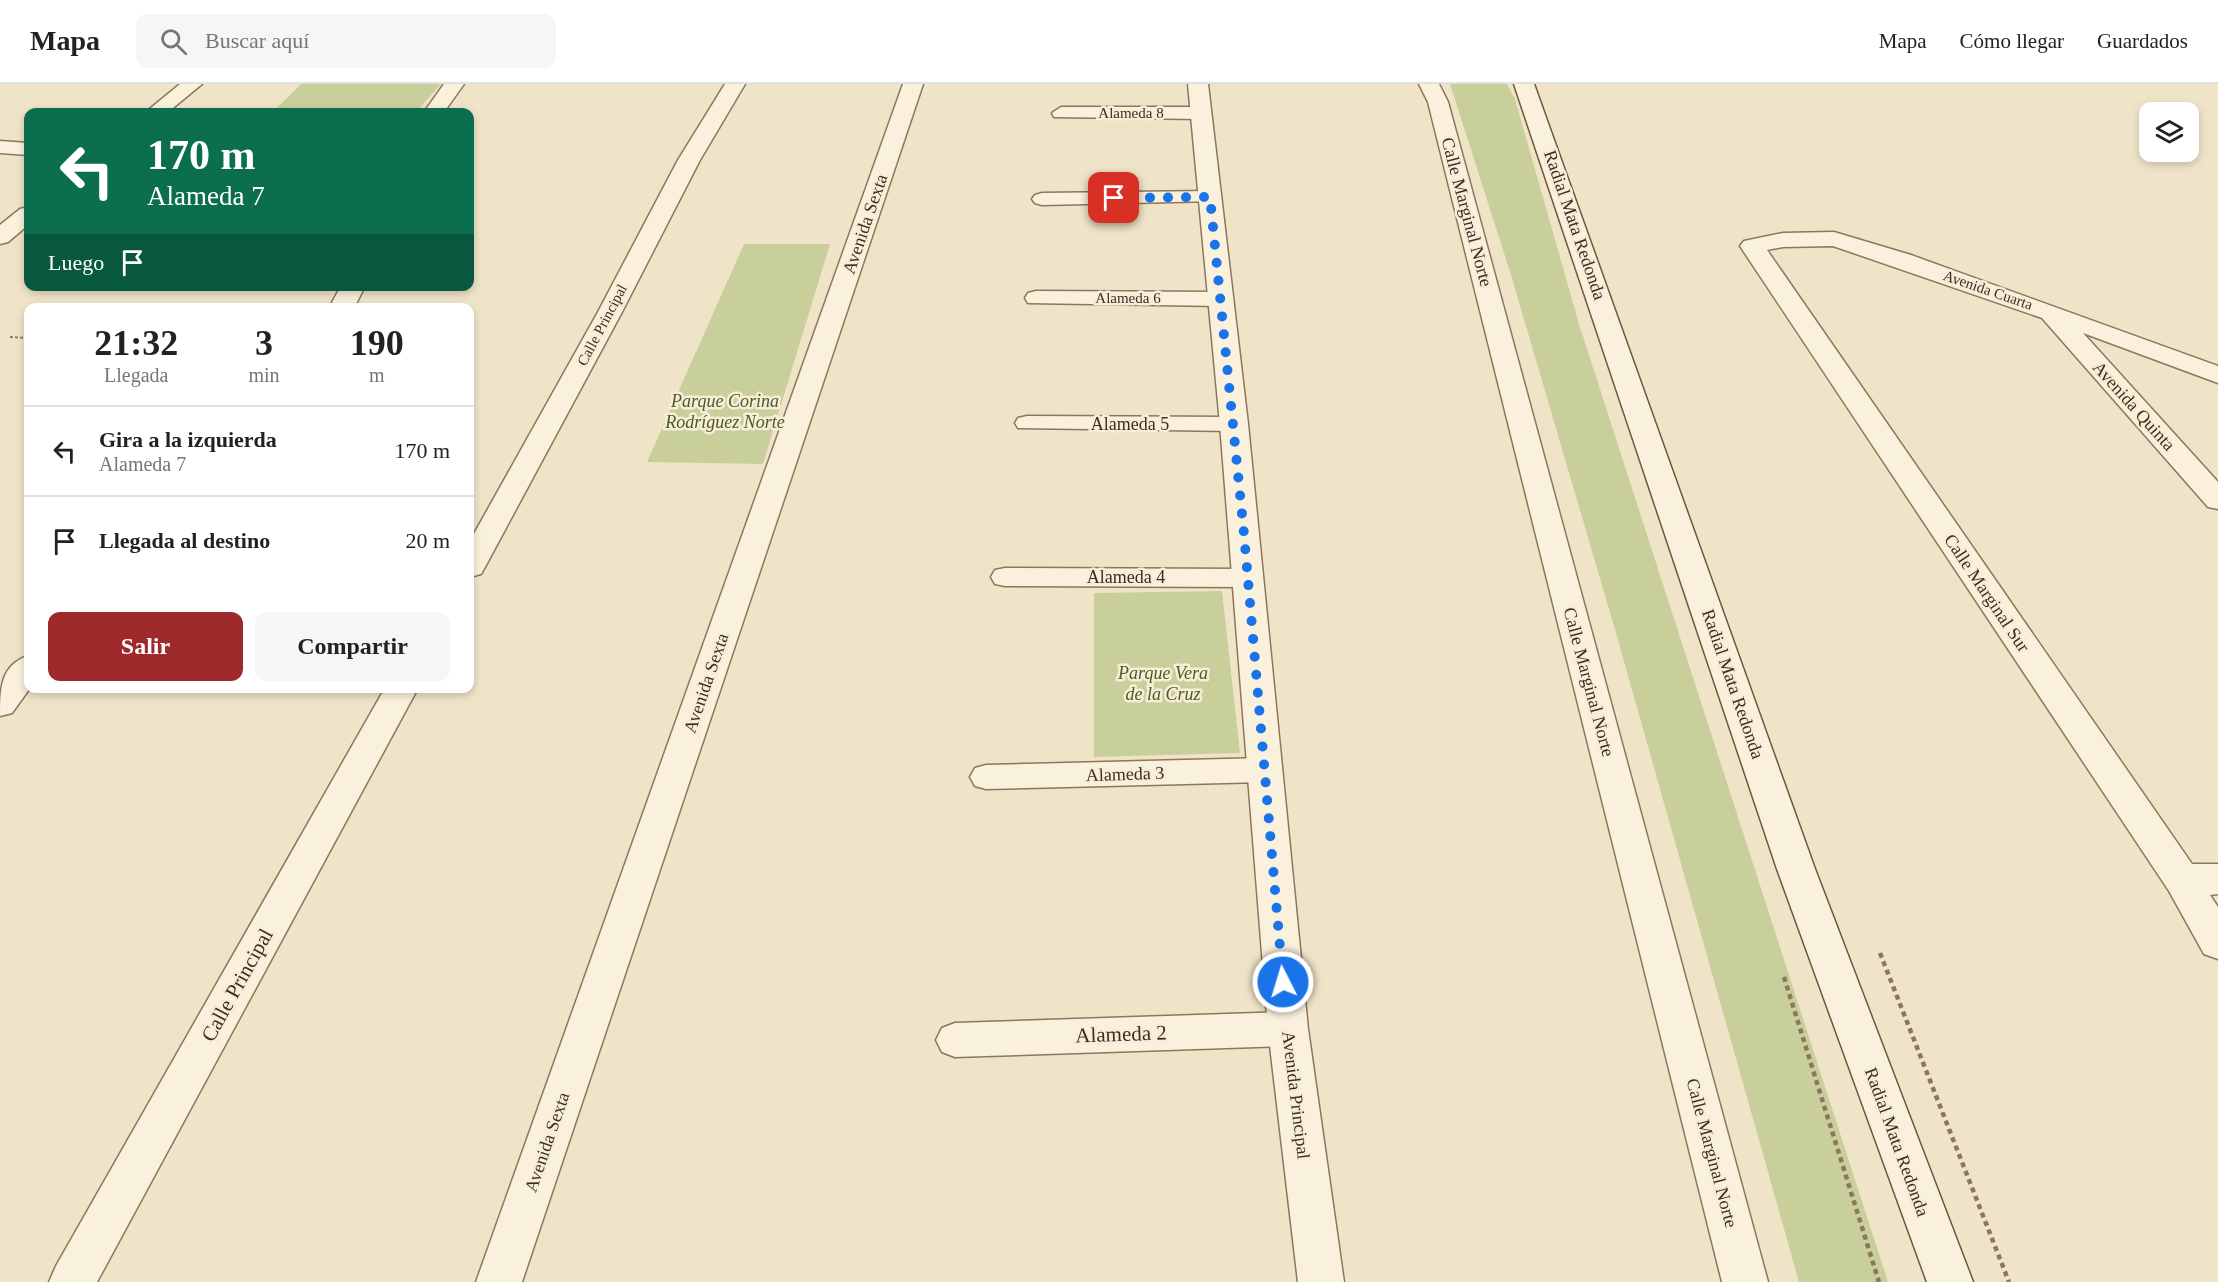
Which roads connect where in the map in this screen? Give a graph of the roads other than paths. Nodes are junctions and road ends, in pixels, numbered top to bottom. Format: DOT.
graph roads {
  1 [pos="192,84"];
  2 [pos="454,84"];
  3 [pos="735,84"];
  4 [pos="913,84"];
  5 [pos="1430,84"];
  6 [pos="1524,84"];
  7 [pos="1200,99"];
  8 [pos="161,108"];
  9 [pos="437,108"];
  10 [pos="1061,113"];
  11 [pos="0,147"];
  12 [pos="24,148"];
  13 [pos="1210,197"];
  14 [pos="1042,200"];
  15 [pos="24,217"];
  16 [pos="0,237"];
  17 [pos="1752,246"];
  18 [pos="1036,298"];
  19 [pos="1221,299"];
  20 [pos="2050,312"];
  21 [pos="2218,375"];
  22 [pos="1027,423"];
  23 [pos="1234,424"];
  24 [pos="2218,500"];
  25 [pos="474,560"];
  26 [pos="1005,577"];
  27 [pos="1248,578"];
  28 [pos="24,673"];
  29 [pos="399,693"];
  30 [pos="0,704"];
  31 [pos="1265,770"];
  32 [pos="986,777"];
  33 [pos="2200,879"];
  34 [pos="2218,942"];
  35 [pos="1288,1029"];
  36 [pos="955,1040"];
  37 [pos="72,1282"];
  38 [pos="499,1282"];
  39 [pos="1321,1282"];
  40 [pos="1745,1282"];
  41 [pos="1950,1282"];
  1 -- 8 [label="street"];
  2 -- 9 [label="street"];
  3 -- 25 [label="street, Calle Principal"];
  4 -- 38 [label="street, Avenida Sexta"];
  5 -- 40 [label="street, Calle Marginal Norte"];
  6 -- 41 [label="street, Radial Mata Redonda"];
  7 -- 10 [label="lane, Alameda 8"];
  7 -- 13 [label="street, Avenida Principal"];
  11 -- 12 [label="street"];
  13 -- 14 [label="lane"];
  13 -- 19 [label="street, Avenida Principal"];
  15 -- 16 [label="street"];
  17 -- 20 [label="street, Avenida Cuarta"];
  17 -- 33 [label="street, Calle Marginal Sur"];
  18 -- 19 [label="lane, Alameda 6"];
  19 -- 23 [label="street, Avenida Principal"];
  20 -- 21 [label="street, Avenida Cuarta"];
  20 -- 24 [label="street, Avenida Quinta"];
  22 -- 23 [label="lane, Alameda 5"];
  23 -- 27 [label="street, Avenida Principal"];
  26 -- 27 [label="lane, Alameda 4"];
  27 -- 31 [label="street, Avenida Principal"];
  28 -- 30 [label="street"];
  29 -- 37 [label="street, Calle Principal"];
  31 -- 32 [label="lane, Alameda 3"];
  31 -- 35 [label="street, Avenida Principal"];
  33 -- 34 [label="street, Calle Marginal Sur"];
  35 -- 36 [label="lane, Alameda 2"];
  35 -- 39 [label="street, Avenida Principal"];
}
